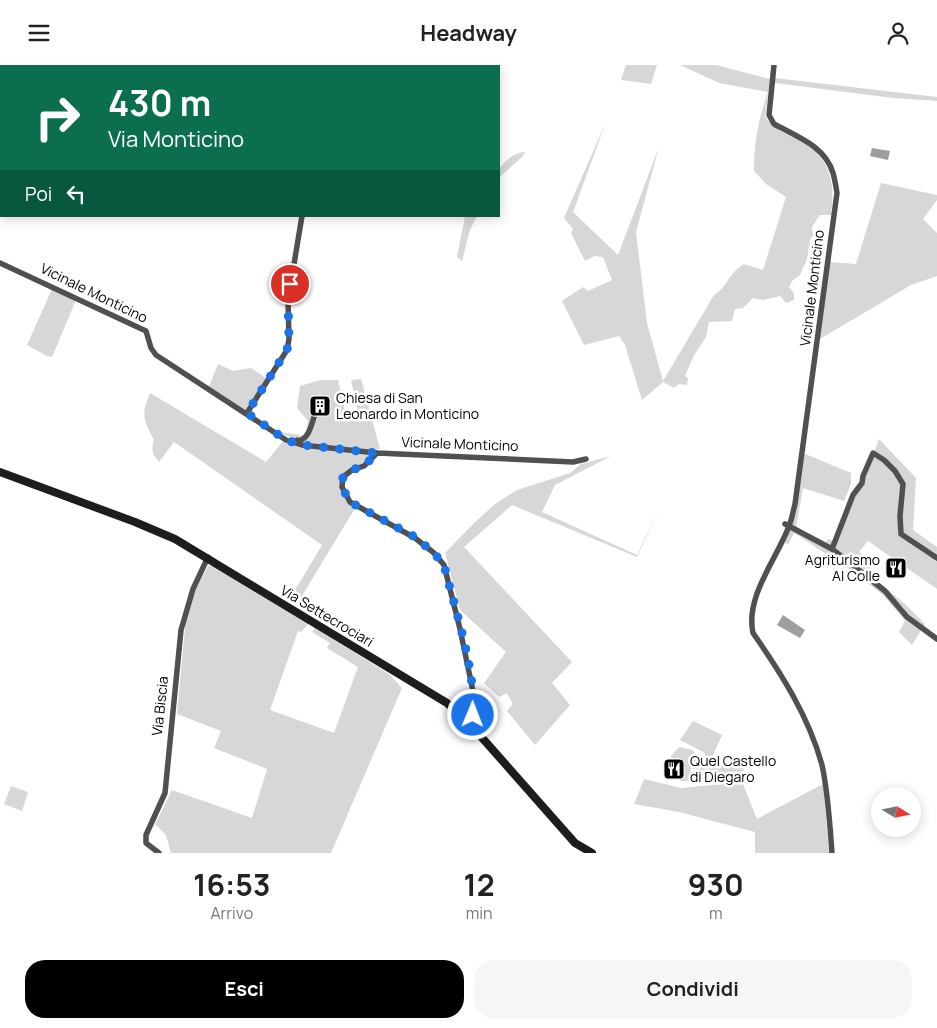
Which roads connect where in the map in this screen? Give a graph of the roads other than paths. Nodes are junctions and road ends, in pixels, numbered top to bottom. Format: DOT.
graph roads {
  1 [pos="774,65"];
  2 [pos="302,217"];
  3 [pos="0,263"];
  4 [pos="247,413"];
  5 [pos="314,417"];
  6 [pos="285,439"];
  7 [pos="377,453"];
  8 [pos="586,459"];
  9 [pos="0,473"];
  10 [pos="787,525"];
  11 [pos="832,549"];
  12 [pos="208,557"];
  13 [pos="937,558"];
  14 [pos="937,639"];
  15 [pos="469,723"];
  16 [pos="159,853"];
  17 [pos="592,853"];
  18 [pos="832,853"];
  1 -- 10 [label="street, Vicinale Monticino"];
  2 -- 4 [label="street"];
  3 -- 4 [label="street, Vicinale Monticino"];
  4 -- 6 [label="street, Vicinale Monticino"];
  5 -- 6 [label="street"];
  6 -- 7 [label="street, Vicinale Monticino"];
  7 -- 8 [label="street, Vicinale Monticino"];
  7 -- 15 [label="street"];
  9 -- 12 [label="main road, Via Settecrociari"];
  10 -- 11 [label="street"];
  10 -- 18 [label="street, Vicinale Monticino"];
  11 -- 13 [label="street"];
  11 -- 14 [label="street"];
  12 -- 15 [label="main road, Via Settecrociari"];
  12 -- 16 [label="street, Via Biscia"];
  15 -- 17 [label="main road, Via Settecrociari"];
}
